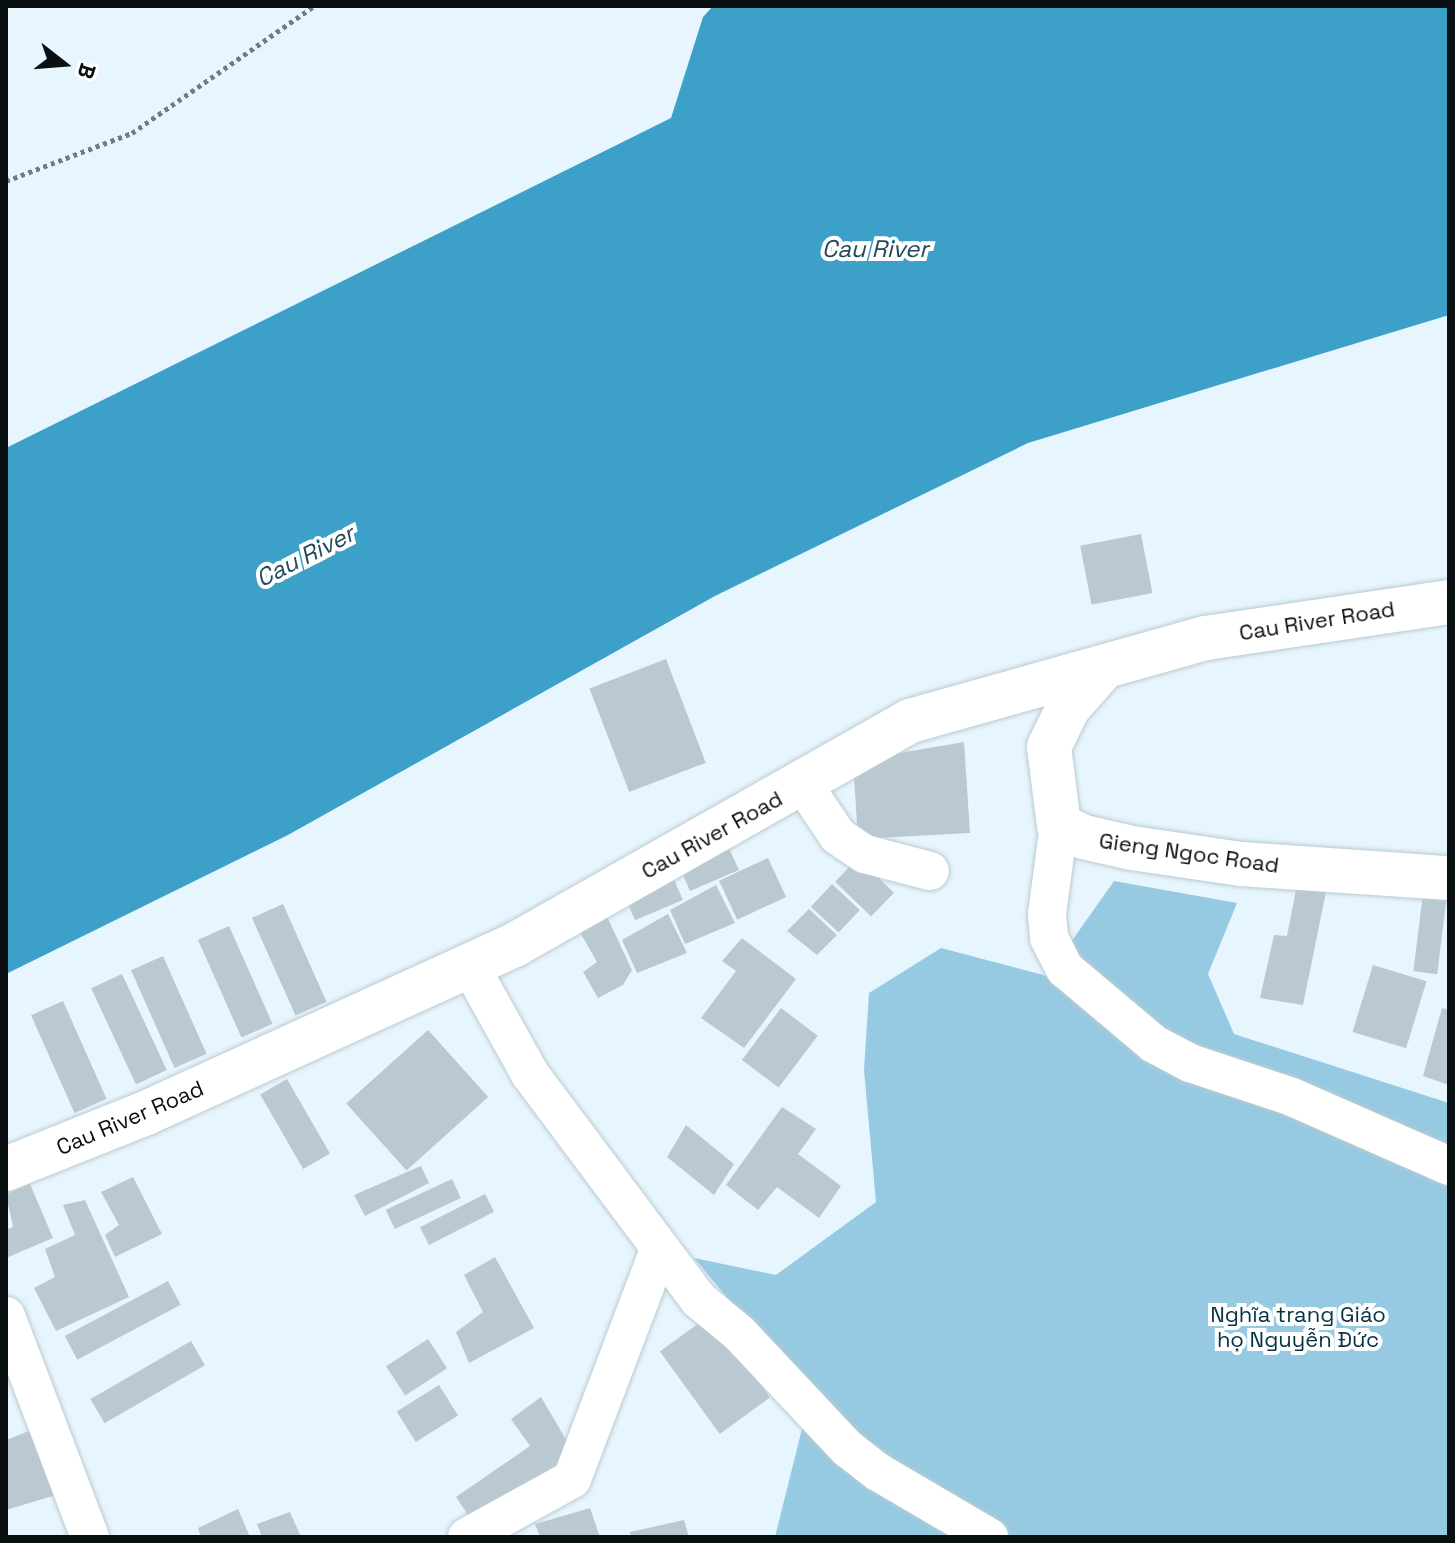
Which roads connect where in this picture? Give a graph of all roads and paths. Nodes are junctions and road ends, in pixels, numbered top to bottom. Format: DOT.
graph roads {
  1 [pos="314,6"];
  2 [pos="6,181"];
  3 [pos="1449,602"];
  4 [pos="1104,667"];
  5 [pos="803,784"];
  6 [pos="1059,825"];
  7 [pos="930,871"];
  8 [pos="1449,878"];
  9 [pos="470,966"];
  10 [pos="1449,1166"];
  11 [pos="6,1169"];
  12 [pos="659,1250"];
  13 [pos="6,1316"];
  14 [pos="90,1537"];
  15 [pos="467,1537"];
  16 [pos="989,1537"];
  1 -- 2 [label="path"];
  3 -- 4 [label="main road, Cau River Road"];
  4 -- 5 [label="main road, Cau River Road"];
  4 -- 6 [label="main road"];
  5 -- 7 [label="street"];
  5 -- 9 [label="main road, Cau River Road"];
  6 -- 8 [label="main road, Gieng Ngoc Road"];
  6 -- 10 [label="street"];
  9 -- 11 [label="main road, Cau River Road"];
  9 -- 12 [label="street"];
  12 -- 15 [label="street"];
  12 -- 16 [label="street"];
  13 -- 14 [label="street"];
}
